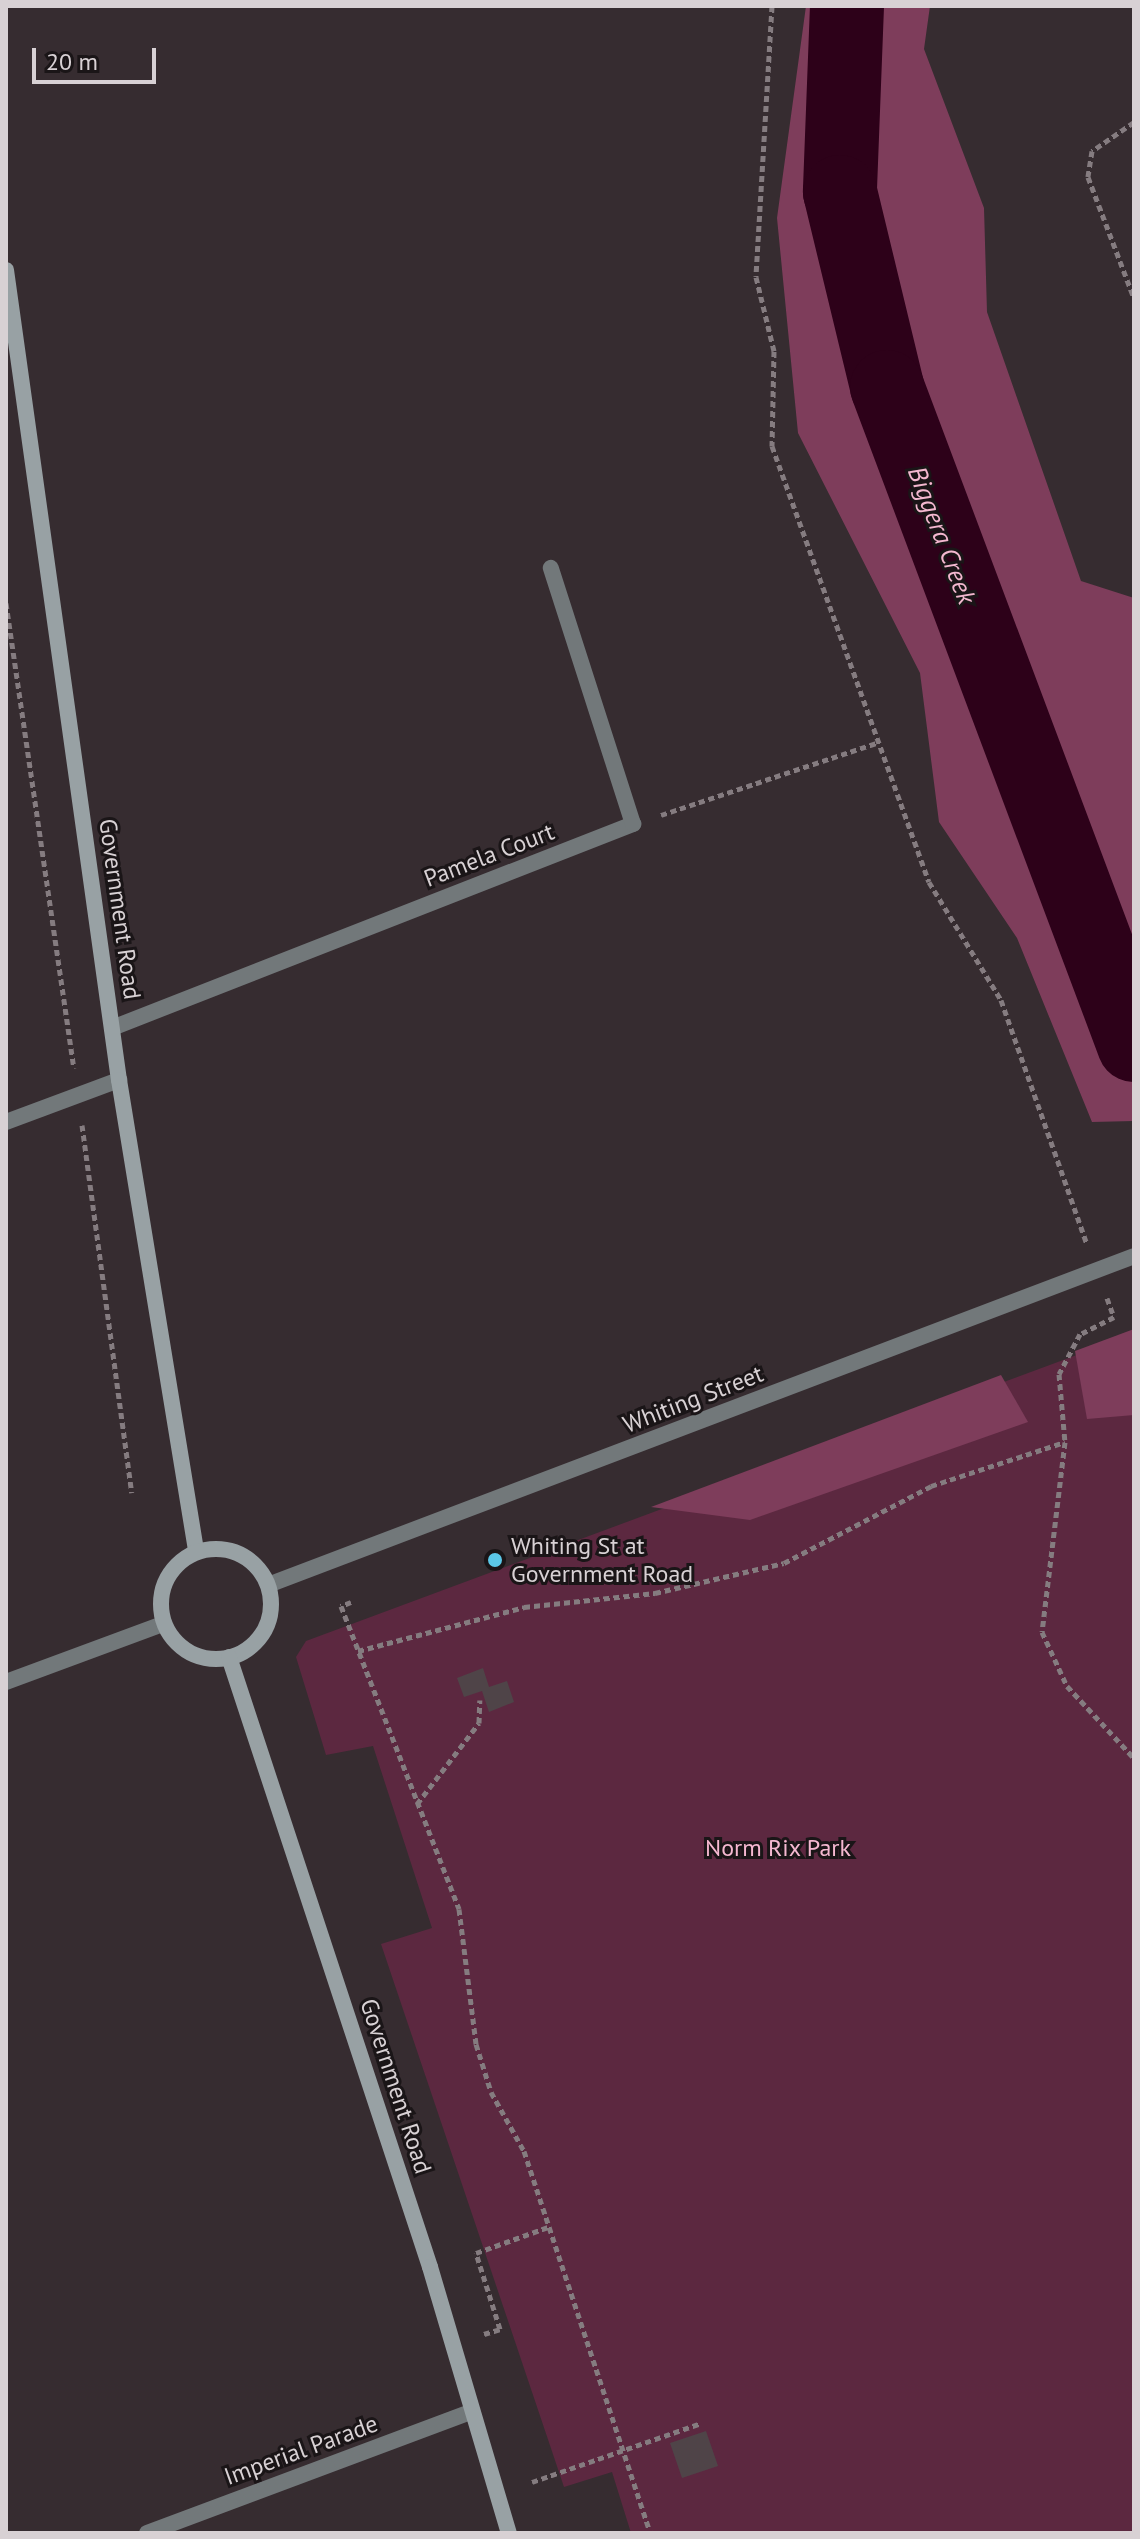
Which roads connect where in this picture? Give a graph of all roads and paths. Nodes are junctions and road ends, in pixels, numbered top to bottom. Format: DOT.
graph roads {
  1 [pos="772,6"];
  2 [pos="1134,122"];
  3 [pos="6,270"];
  4 [pos="1134,298"];
  5 [pos="551,568"];
  6 [pos="6,603"];
  7 [pos="879,742"];
  8 [pos="633,824"];
  9 [pos="112,1028"];
  10 [pos="119,1080"];
  11 [pos="78,1095"];
  12 [pos="6,1122"];
  13 [pos="1085,1238"];
  14 [pos="1134,1256"];
  15 [pos="1109,1303"];
  16 [pos="1065,1442"];
  17 [pos="132,1493"];
  18 [pos="196,1552"];
  19 [pos="268,1585"];
  20 [pos="351,1602"];
  21 [pos="163,1624"];
  22 [pos="358,1651"];
  23 [pos="229,1657"];
  24 [pos="6,1682"];
  25 [pos="480,1700"];
  26 [pos="1134,1758"];
  27 [pos="417,1804"];
  28 [pos="551,2226"];
  29 [pos="484,2334"];
  30 [pos="471,2412"];
  31 [pos="701,2423"];
  32 [pos="623,2450"];
  33 [pos="532,2482"];
  34 [pos="147,2533"];
  35 [pos="509,2533"];
  36 [pos="650,2533"];
  1 -- 7 [label="path"];
  2 -- 4 [label="path"];
  3 -- 9 [label="main road, Government Road"];
  5 -- 8 [label="street"];
  6 -- 11 [label="path"];
  7 -- 8 [label="path"];
  7 -- 13 [label="path"];
  8 -- 9 [label="street, Pamela Court"];
  9 -- 10 [label="main road, Government Road"];
  10 -- 11 [label="street"];
  10 -- 18 [label="main road, Government Road"];
  11 -- 12 [label="street"];
  11 -- 17 [label="path"];
  14 -- 19 [label="street, Whiting Street"];
  15 -- 16 [label="path"];
  16 -- 22 [label="path"];
  16 -- 26 [label="path"];
  18 -- 19 [label="main road"];
  18 -- 21 [label="main road"];
  19 -- 23 [label="main road"];
  20 -- 22 [label="path"];
  21 -- 23 [label="main road"];
  21 -- 24 [label="street"];
  22 -- 27 [label="path"];
  23 -- 30 [label="main road, Government Road"];
  25 -- 27 [label="path"];
  27 -- 28 [label="path"];
  28 -- 29 [label="path"];
  28 -- 32 [label="path"];
  30 -- 34 [label="street, Imperial Parade"];
  30 -- 35 [label="main road, Government Road"];
  31 -- 32 [label="path"];
  32 -- 33 [label="path"];
  32 -- 36 [label="path"];
}
